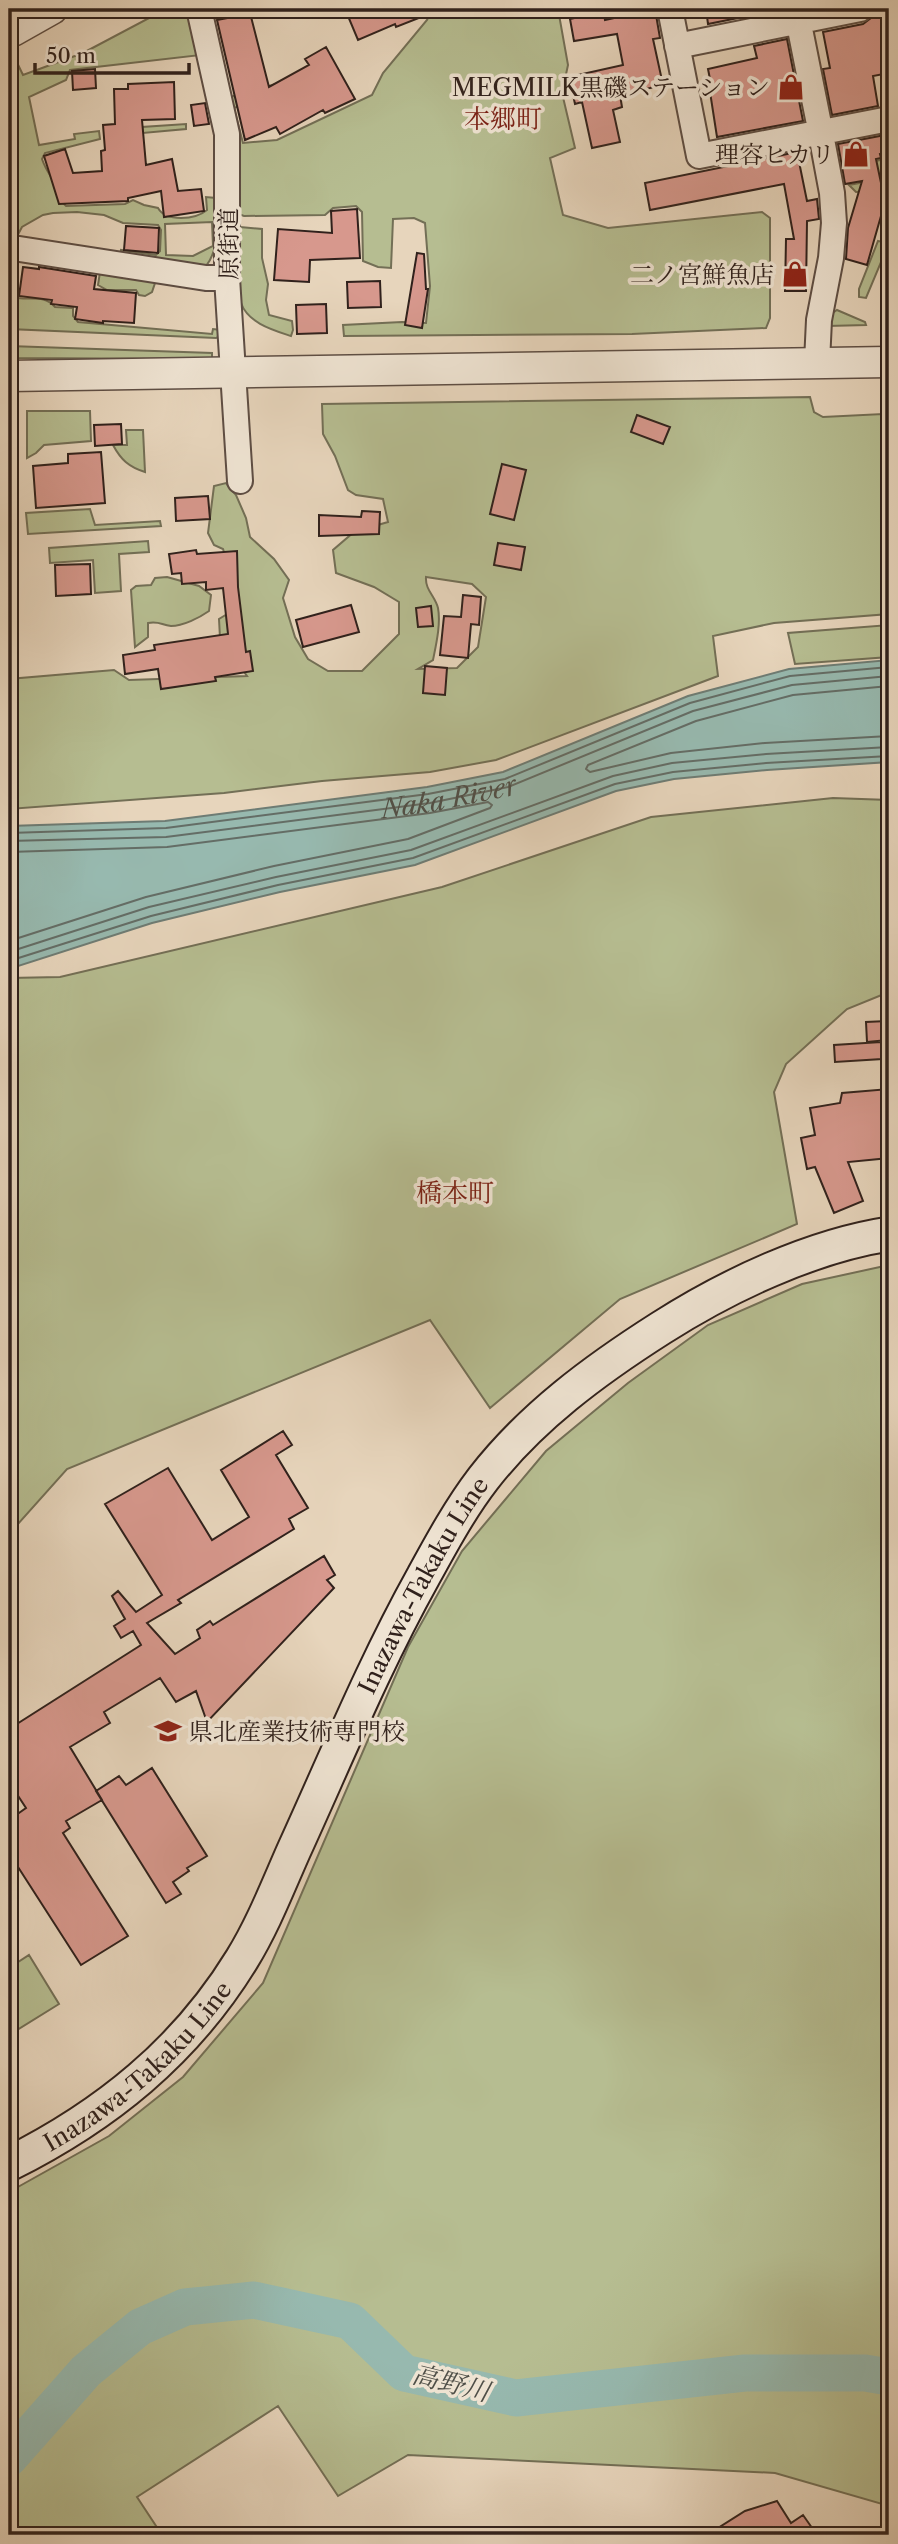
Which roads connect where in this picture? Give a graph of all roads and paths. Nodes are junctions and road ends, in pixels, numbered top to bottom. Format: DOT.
graph roads {
  1 [pos="51,9"];
  2 [pos="199,9"];
  3 [pos="670,9"];
  4 [pos="860,9"];
  5 [pos="797,15"];
  6 [pos="13,31"];
  7 [pos="677,46"];
  8 [pos="889,119"];
  9 [pos="821,134"];
  10 [pos="13,248"];
  11 [pos="227,278"];
  12 [pos="817,362"];
  13 [pos="889,362"];
  14 [pos="234,371"];
  15 [pos="9,376"];
  16 [pos="240,481"];
  17 [pos="889,1234"];
  18 [pos="9,2164"];
  1 -- 6 [label="street"];
  2 -- 11 [label="street, 原街道"];
  3 -- 7 [label="street"];
  4 -- 5 [label="street"];
  5 -- 7 [label="street"];
  5 -- 9 [label="street"];
  7 -- 9 [label="street"];
  8 -- 9 [label="street"];
  9 -- 12 [label="street"];
  10 -- 11 [label="street"];
  11 -- 14 [label="street, 原街道"];
  12 -- 13 [label="street"];
  12 -- 14 [label="street"];
  14 -- 15 [label="street"];
  14 -- 16 [label="street, 原街道"];
  17 -- 18 [label="main road, Inazawa-Takaku Line"];
}
